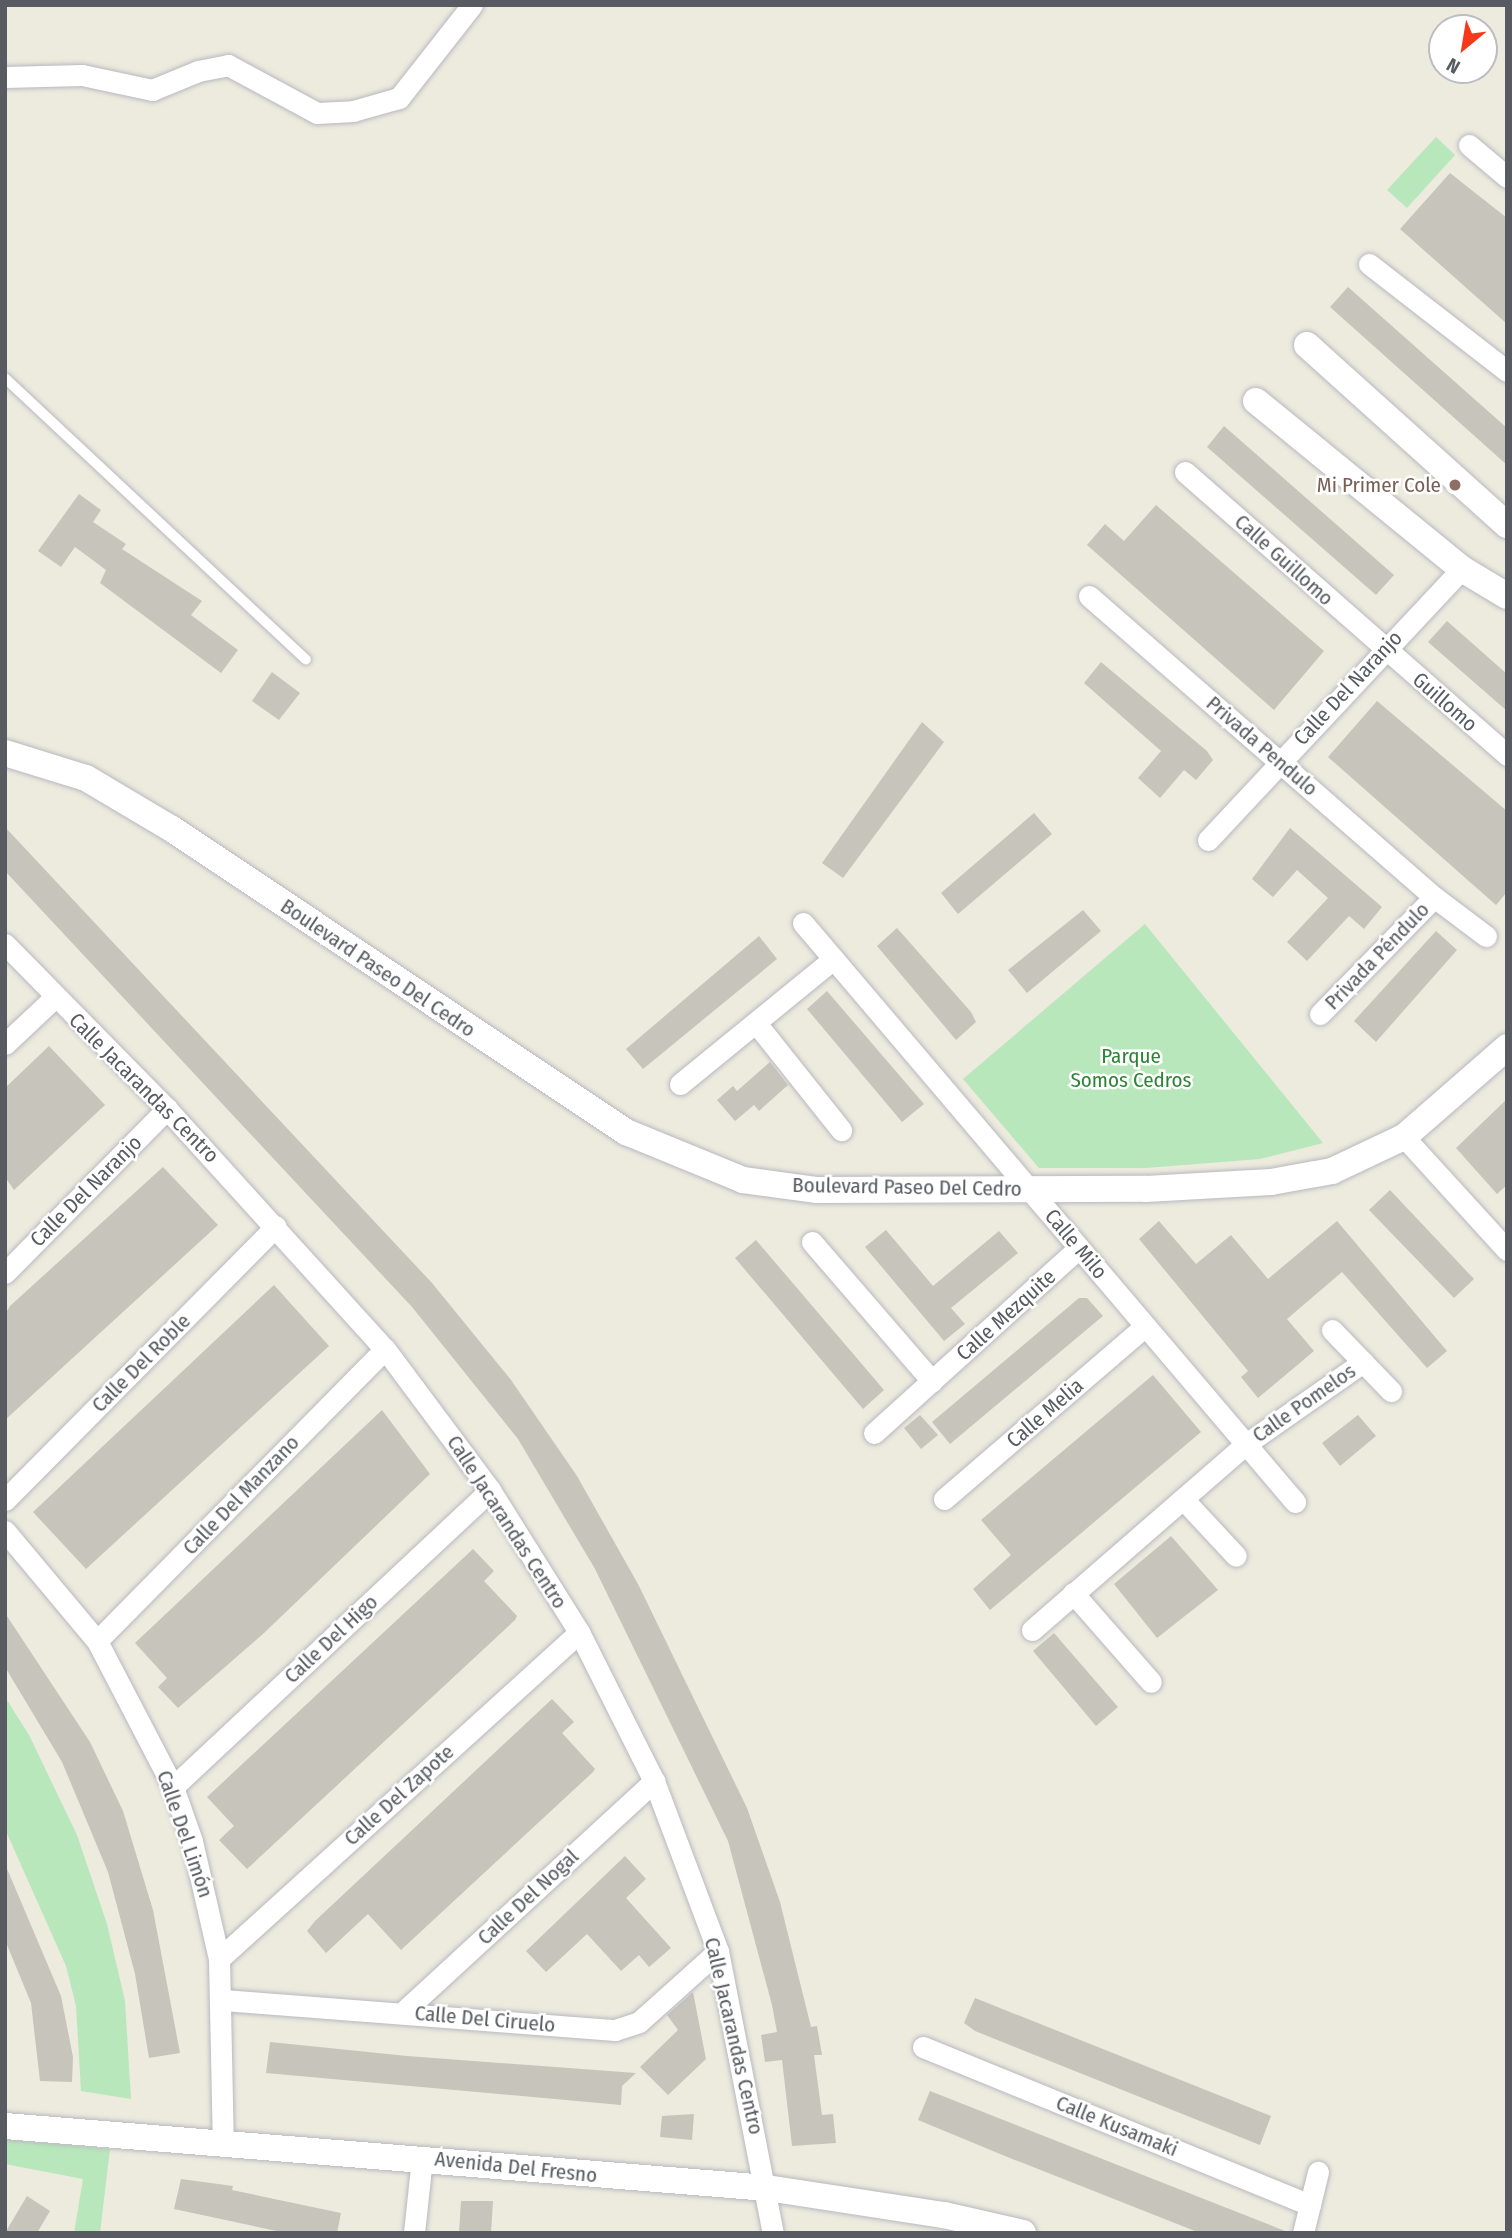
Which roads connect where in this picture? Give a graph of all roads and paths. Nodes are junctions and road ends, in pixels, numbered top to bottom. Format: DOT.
graph roads {
  1 [pos="472,5"];
  2 [pos="5,77"];
  3 [pos="1469,145"];
  4 [pos="1507,177"];
  5 [pos="1369,264"];
  6 [pos="1307,345"];
  7 [pos="1507,371"];
  8 [pos="5,378"];
  9 [pos="1256,401"];
  10 [pos="1185,472"];
  11 [pos="1504,519"];
  12 [pos="1462,569"];
  13 [pos="1089,596"];
  14 [pos="1507,596"];
  15 [pos="1383,648"];
  16 [pos="306,660"];
  17 [pos="5,753"];
  18 [pos="1507,755"];
  19 [pos="1280,761"];
  20 [pos="1208,840"];
  21 [pos="1433,897"];
  22 [pos="803,923"];
  23 [pos="1486,936"];
  24 [pos="5,944"];
  25 [pos="833,958"];
  26 [pos="54,998"];
  27 [pos="1320,1014"];
  28 [pos="756,1023"];
  29 [pos="5,1044"];
  30 [pos="1507,1046"];
  31 [pos="680,1084"];
  32 [pos="167,1109"];
  33 [pos="841,1130"];
  34 [pos="1404,1137"];
  35 [pos="1029,1189"];
  36 [pos="276,1226"];
  37 [pos="812,1242"];
  38 [pos="1079,1248"];
  39 [pos="1507,1250"];
  40 [pos="5,1273"];
  41 [pos="1145,1326"];
  42 [pos="1332,1330"];
  43 [pos="384,1349"];
  44 [pos="1363,1362"];
  45 [pos="932,1381"];
  46 [pos="1391,1391"];
  47 [pos="874,1433"];
  48 [pos="1246,1444"];
  49 [pos="490,1490"];
  50 [pos="944,1499"];
  51 [pos="5,1500"];
  52 [pos="1184,1500"];
  53 [pos="1295,1502"];
  54 [pos="5,1531"];
  55 [pos="1236,1556"];
  56 [pos="1073,1593"];
  57 [pos="1032,1630"];
  58 [pos="579,1632"];
  59 [pos="97,1642"];
  60 [pos="1151,1682"];
  61 [pos="654,1781"];
  62 [pos="173,1787"];
  63 [pos="718,1951"];
  64 [pos="219,1959"];
  65 [pos="223,2000"];
  66 [pos="402,2013"];
  67 [pos="923,2047"];
  68 [pos="5,2126"];
  69 [pos="223,2143"];
  70 [pos="422,2158"];
  71 [pos="1318,2172"];
  72 [pos="768,2188"];
  73 [pos="1310,2205"];
  74 [pos="414,2233"];
  75 [pos="773,2233"];
  76 [pos="1023,2233"];
  77 [pos="1303,2233"];
  1 -- 2 [label="street"];
  3 -- 4 [label="street"];
  5 -- 7 [label="street"];
  6 -- 11 [label="street"];
  8 -- 16 [label="lane"];
  9 -- 12 [label="street"];
  10 -- 15 [label="street, Calle Guillomo"];
  12 -- 14 [label="street"];
  12 -- 15 [label="street, Calle Del Naranjo"];
  13 -- 19 [label="street, Privada Pendulo"];
  15 -- 18 [label="street, Guillomo"];
  15 -- 19 [label="street, Calle Del Naranjo"];
  17 -- 35 [label="street, Boulevard Paseo Del Cedro"];
  19 -- 20 [label="street, Calle Del Naranjo"];
  19 -- 21 [label="street, Privada Pendulo"];
  21 -- 23 [label="street, Privada Pendulo"];
  21 -- 27 [label="street, Privada Péndulo"];
  22 -- 25 [label="street, Calle Milo"];
  24 -- 26 [label="street, Calle Jacarandas Centro"];
  25 -- 28 [label="street"];
  25 -- 35 [label="street, Calle Milo"];
  26 -- 29 [label="street"];
  26 -- 32 [label="street, Calle Jacarandas Centro"];
  28 -- 31 [label="street"];
  28 -- 33 [label="street"];
  30 -- 34 [label="street, Boulevard Paseo Del Cedro"];
  32 -- 36 [label="street, Calle Jacarandas Centro"];
  32 -- 40 [label="street, Calle Del Naranjo"];
  34 -- 35 [label="street, Boulevard Paseo Del Cedro"];
  34 -- 39 [label="street"];
  35 -- 38 [label="street, Calle Milo"];
  36 -- 43 [label="street, Calle Jacarandas Centro"];
  36 -- 51 [label="street, Calle Del Roble"];
  37 -- 45 [label="street"];
  38 -- 41 [label="street, Calle Milo"];
  38 -- 45 [label="street, Calle Mezquite"];
  41 -- 48 [label="street, Calle Milo"];
  41 -- 50 [label="street, Calle Melia"];
  42 -- 44 [label="street"];
  43 -- 49 [label="street, Calle Jacarandas Centro"];
  43 -- 59 [label="street, Calle Del Manzano"];
  44 -- 46 [label="street"];
  44 -- 48 [label="street, Calle Pomelos"];
  45 -- 47 [label="street, Calle Mezquite"];
  48 -- 52 [label="street, Calle Pomelos"];
  48 -- 53 [label="street, Calle Milo"];
  49 -- 58 [label="street, Calle Jacarandas Centro"];
  49 -- 62 [label="street, Calle Del Higo"];
  52 -- 55 [label="street"];
  52 -- 56 [label="street, Calle Pomelos"];
  54 -- 59 [label="street, Calle Del Limón"];
  56 -- 57 [label="street, Calle Pomelos"];
  56 -- 60 [label="street"];
  58 -- 61 [label="street, Calle Jacarandas Centro"];
  58 -- 64 [label="street, Calle Del Zapote"];
  59 -- 62 [label="street, Calle Del Limón"];
  61 -- 63 [label="street, Calle Jacarandas Centro"];
  61 -- 66 [label="street, Calle Del Nogal"];
  62 -- 64 [label="street, Calle Del Limón"];
  63 -- 66 [label="street, Calle Del Ciruelo"];
  63 -- 72 [label="street, Calle Jacarandas Centro"];
  64 -- 65 [label="street, Calle Del Limón"];
  65 -- 66 [label="street, Calle Del Ciruelo"];
  65 -- 69 [label="street, Calle Del Limón"];
  67 -- 73 [label="street, Calle Kusamaki"];
  68 -- 69 [label="street, Avenida Del Fresno"];
  69 -- 70 [label="street, Avenida Del Fresno"];
  70 -- 72 [label="street, Avenida Del Fresno"];
  70 -- 74 [label="street"];
  71 -- 73 [label="street"];
  72 -- 75 [label="street, Calle Jacarandas Centro"];
  72 -- 76 [label="street, Avenida Del Fresno"];
  73 -- 77 [label="street"];
}
